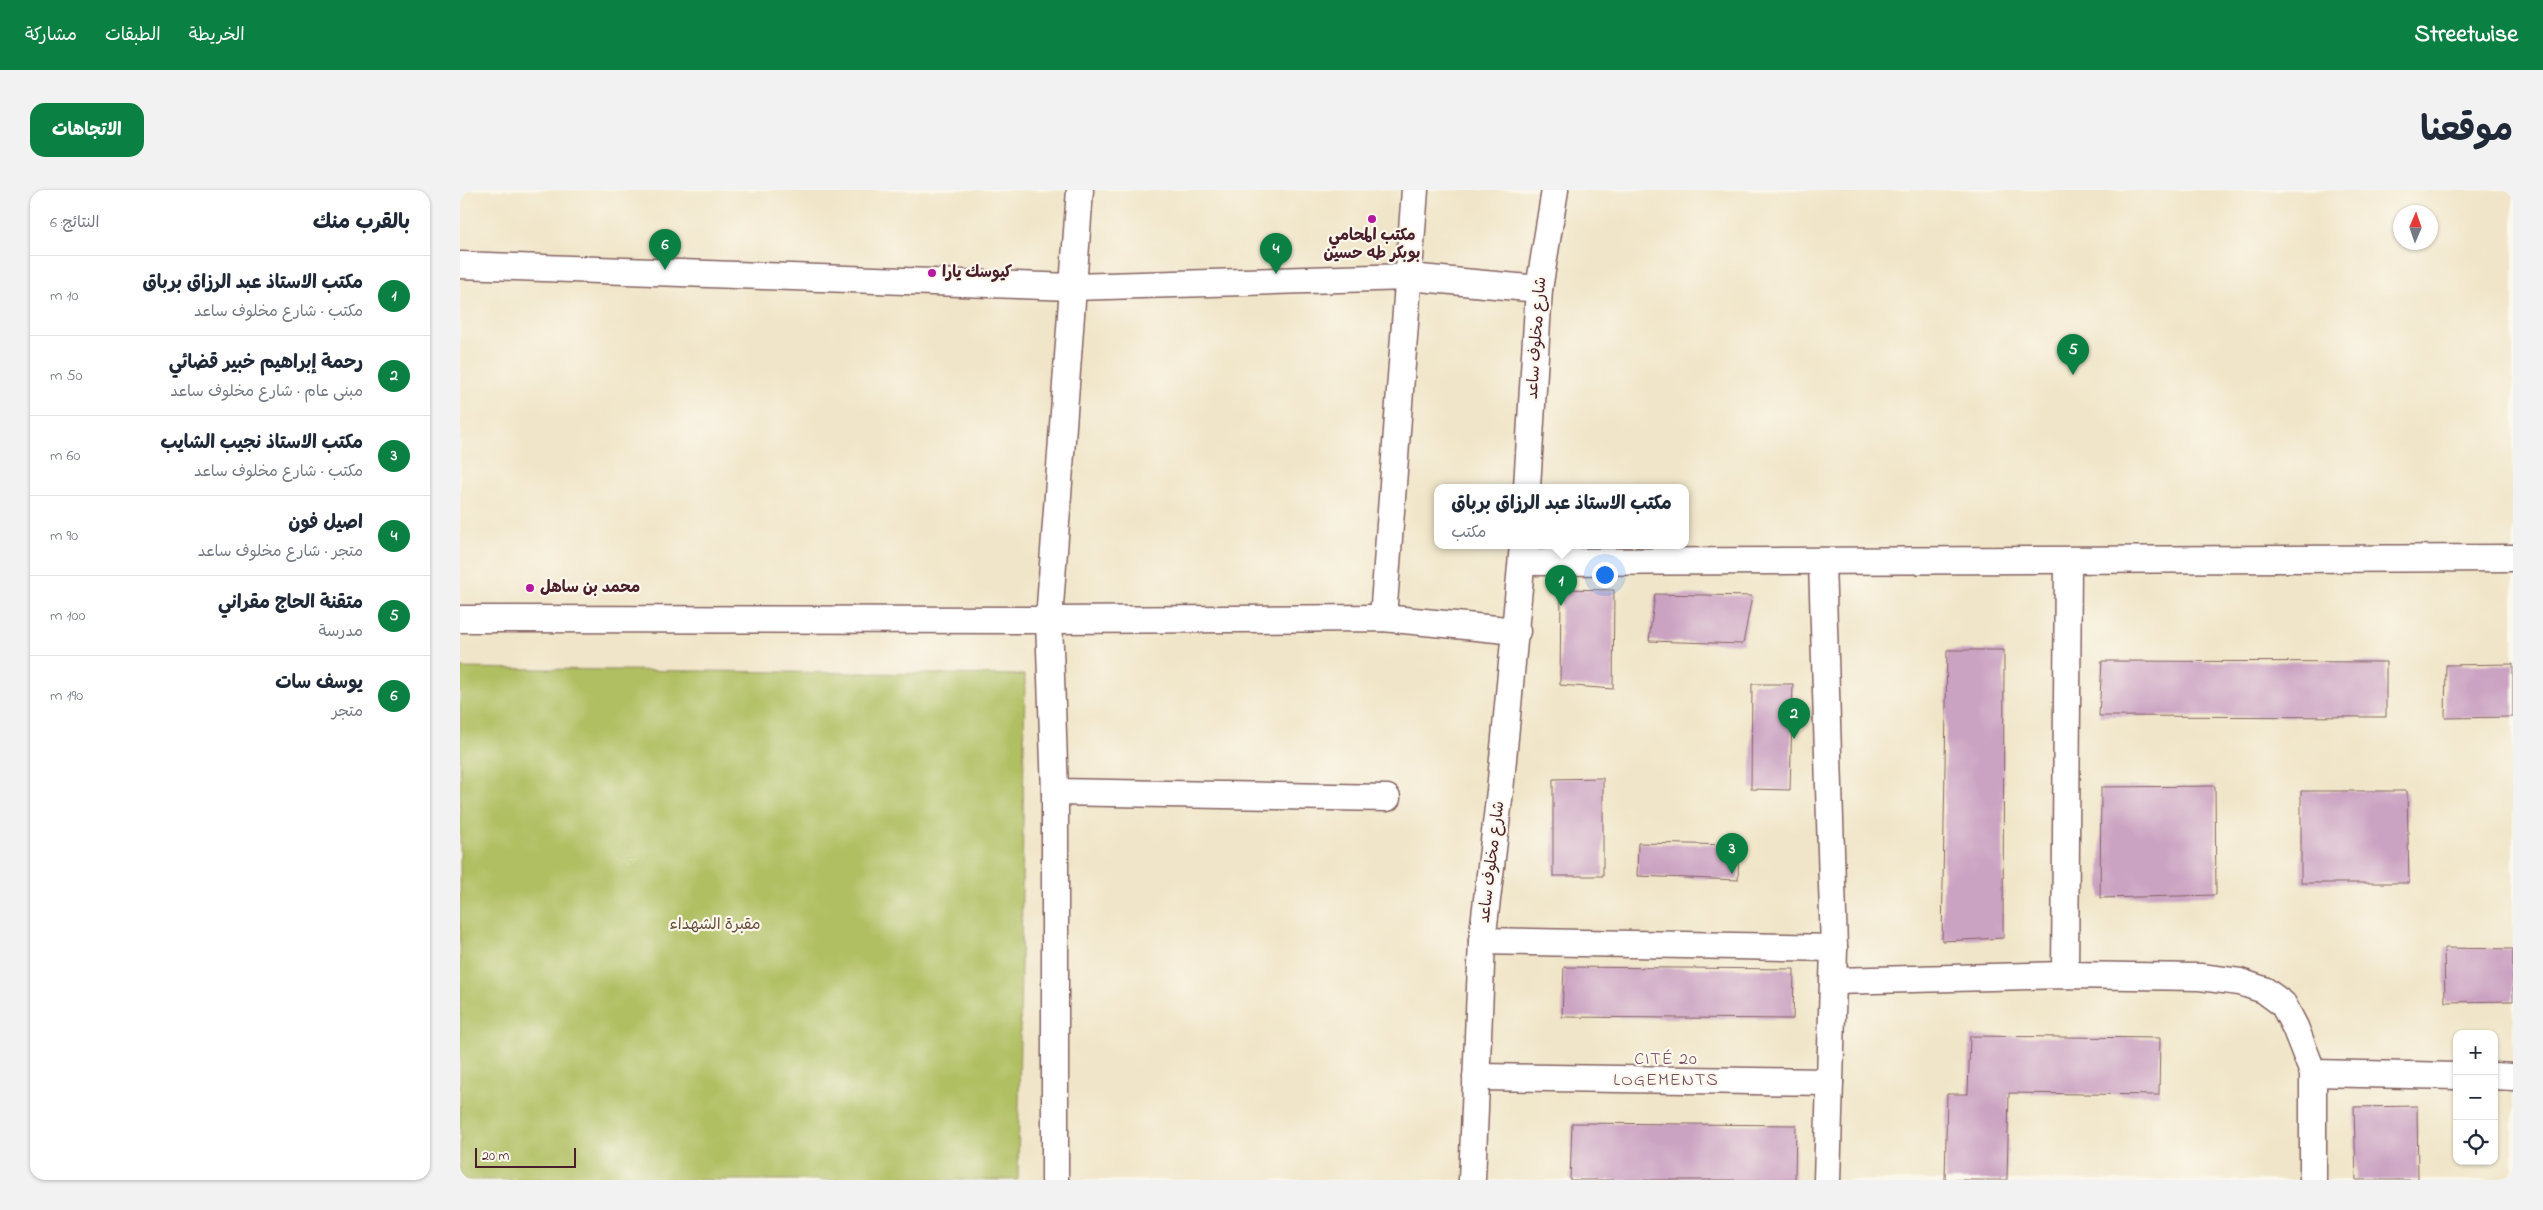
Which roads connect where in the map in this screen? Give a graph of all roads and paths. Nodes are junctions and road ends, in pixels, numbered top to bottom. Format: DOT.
graph roads {
  1 [pos="1080,190"];
  2 [pos="1415,190"];
  3 [pos="1555,190"];
  4 [pos="460,265"];
  5 [pos="1409,277"];
  6 [pos="1072,287"];
  7 [pos="1539,289"];
  8 [pos="1527,484"];
  9 [pos="1523,553"];
  10 [pos="2513,558"];
  11 [pos="2068,561"];
  12 [pos="1822,562"];
  13 [pos="1383,618"];
  14 [pos="460,619"];
  15 [pos="1049,620"];
  16 [pos="1517,631"];
  17 [pos="1055,792"];
  18 [pos="1387,798"];
  19 [pos="1482,941"];
  20 [pos="1834,948"];
  21 [pos="2065,975"];
  22 [pos="1834,981"];
  23 [pos="2313,1073"];
  24 [pos="2453,1076"];
  25 [pos="2498,1076"];
  26 [pos="1476,1077"];
  27 [pos="2513,1077"];
  28 [pos="1830,1082"];
  29 [pos="1055,1180"];
  30 [pos="1472,1180"];
  31 [pos="1827,1180"];
  32 [pos="2313,1180"];
  1 -- 6 [label="street"];
  2 -- 5 [label="street"];
  3 -- 7 [label="street, شارع مخلوف ساعد"];
  4 -- 6 [label="street"];
  5 -- 6 [label="street"];
  5 -- 7 [label="street"];
  5 -- 13 [label="street"];
  6 -- 15 [label="street"];
  7 -- 8 [label="street, شارع مخلوف ساعد"];
  9 -- 12 [label="street"];
  9 -- 16 [label="street, شارع مخلوف ساعد"];
  10 -- 11 [label="street"];
  11 -- 12 [label="street"];
  11 -- 21 [label="street"];
  12 -- 20 [label="street"];
  13 -- 15 [label="street"];
  13 -- 16 [label="street"];
  14 -- 15 [label="street"];
  15 -- 17 [label="street"];
  16 -- 19 [label="street, شارع مخلوف ساعد"];
  17 -- 18 [label="street"];
  17 -- 29 [label="street"];
  19 -- 20 [label="street"];
  19 -- 26 [label="street, شارع مخلوف ساعد"];
  20 -- 22 [label="street"];
  21 -- 22 [label="street"];
  21 -- 23 [label="street"];
  22 -- 28 [label="street"];
  23 -- 24 [label="street"];
  23 -- 32 [label="street"];
  25 -- 27 [label="street"];
  26 -- 28 [label="street"];
  26 -- 30 [label="street, شارع مخلوف ساعد"];
  28 -- 31 [label="street"];
}
